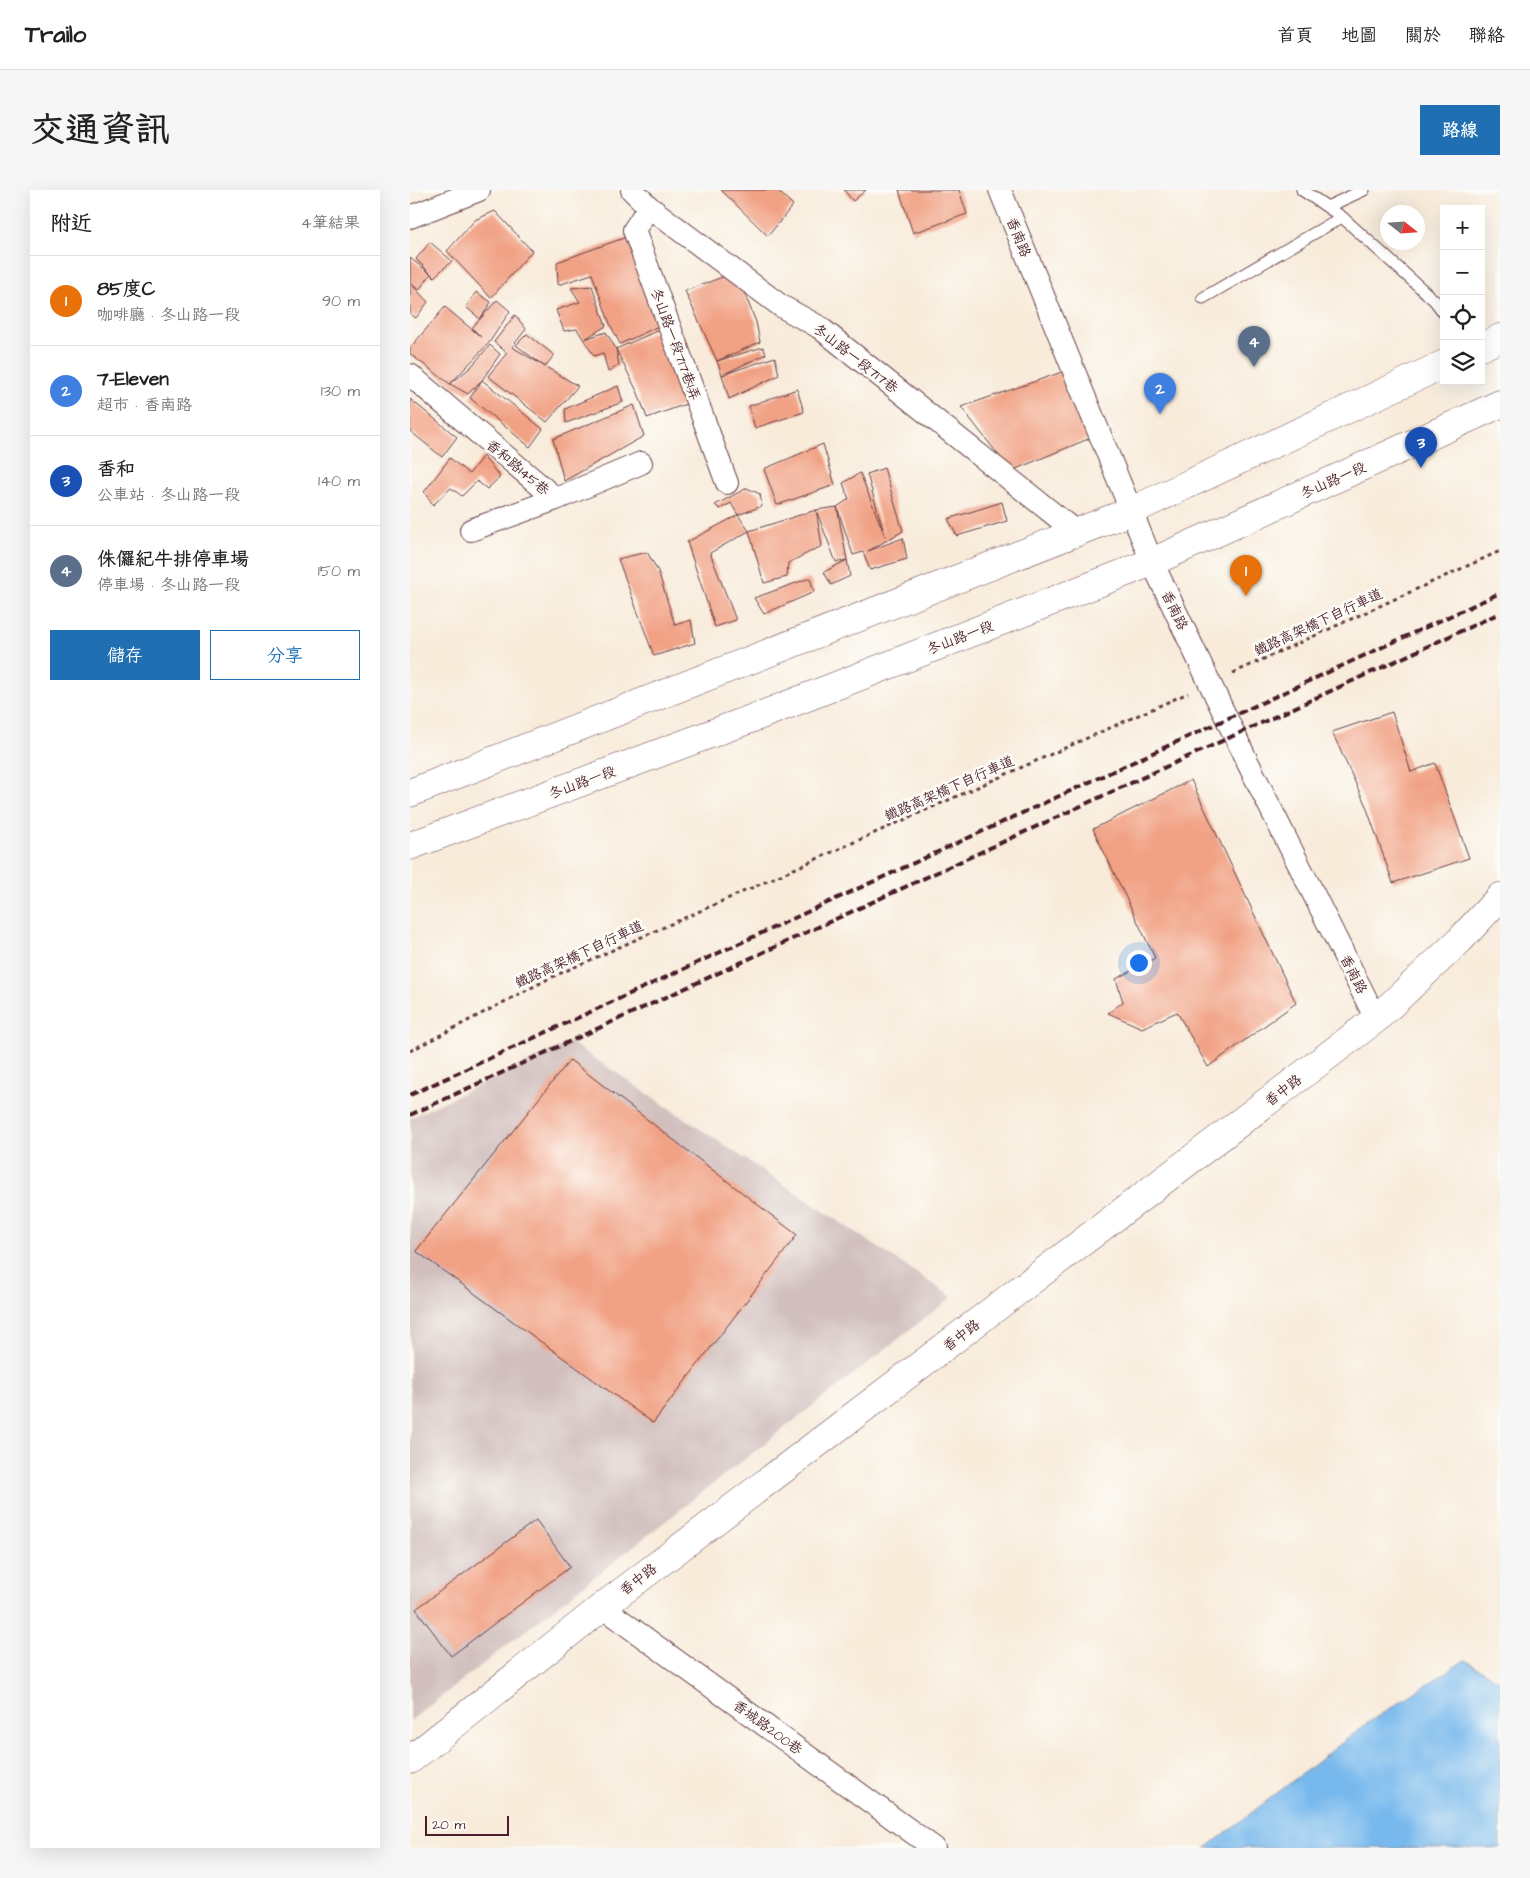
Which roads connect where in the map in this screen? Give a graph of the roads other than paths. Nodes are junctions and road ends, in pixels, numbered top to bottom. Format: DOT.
graph roads {
  1 [pos="480,190"];
  2 [pos="632,190"];
  3 [pos="1000,190"];
  4 [pos="1302,190"];
  5 [pos="1364,190"];
  6 [pos="649,207"];
  7 [pos="1327,207"];
  8 [pos="410,217"];
  9 [pos="1342,217"];
  10 [pos="1202,298"];
  11 [pos="1440,308"];
  12 [pos="1500,338"];
  13 [pos="1485,344"];
  14 [pos="1440,366"];
  15 [pos="410,375"];
  16 [pos="1500,404"];
  17 [pos="641,464"];
  18 [pos="727,483"];
  19 [pos="556,499"];
  20 [pos="1131,511"];
  21 [pos="471,530"];
  22 [pos="1076,532"];
  23 [pos="1152,562"];
  24 [pos="410,793"];
  25 [pos="410,846"];
  26 [pos="1500,897"];
  27 [pos="1376,1019"];
  28 [pos="602,1607"];
  29 [pos="410,1760"];
  30 [pos="934,1848"];
  1 -- 8 [label="street"];
  2 -- 6 [label="street, 冬山路一段717巷"];
  3 -- 20 [label="street, 香南路"];
  4 -- 7 [label="lane"];
  5 -- 7 [label="lane"];
  6 -- 18 [label="street, 冬山路一段717巷1弄"];
  6 -- 22 [label="street, 冬山路一段717巷"];
  7 -- 9 [label="lane"];
  9 -- 10 [label="lane"];
  9 -- 11 [label="lane"];
  12 -- 13 [label="main road"];
  14 -- 20 [label="main road"];
  15 -- 19 [label="street, 香和路145巷"];
  16 -- 23 [label="main road, 冬山路一段"];
  17 -- 19 [label="street, 香和路145巷"];
  19 -- 21 [label="street"];
  20 -- 22 [label="main road"];
  20 -- 23 [label="street, 香南路"];
  22 -- 24 [label="main road"];
  23 -- 25 [label="main road, 冬山路一段"];
  23 -- 27 [label="street, 香南路"];
  26 -- 27 [label="main road, 香中路"];
  27 -- 28 [label="main road, 香中路"];
  28 -- 29 [label="main road, 香中路"];
  28 -- 30 [label="street, 香城路200巷"];
}
